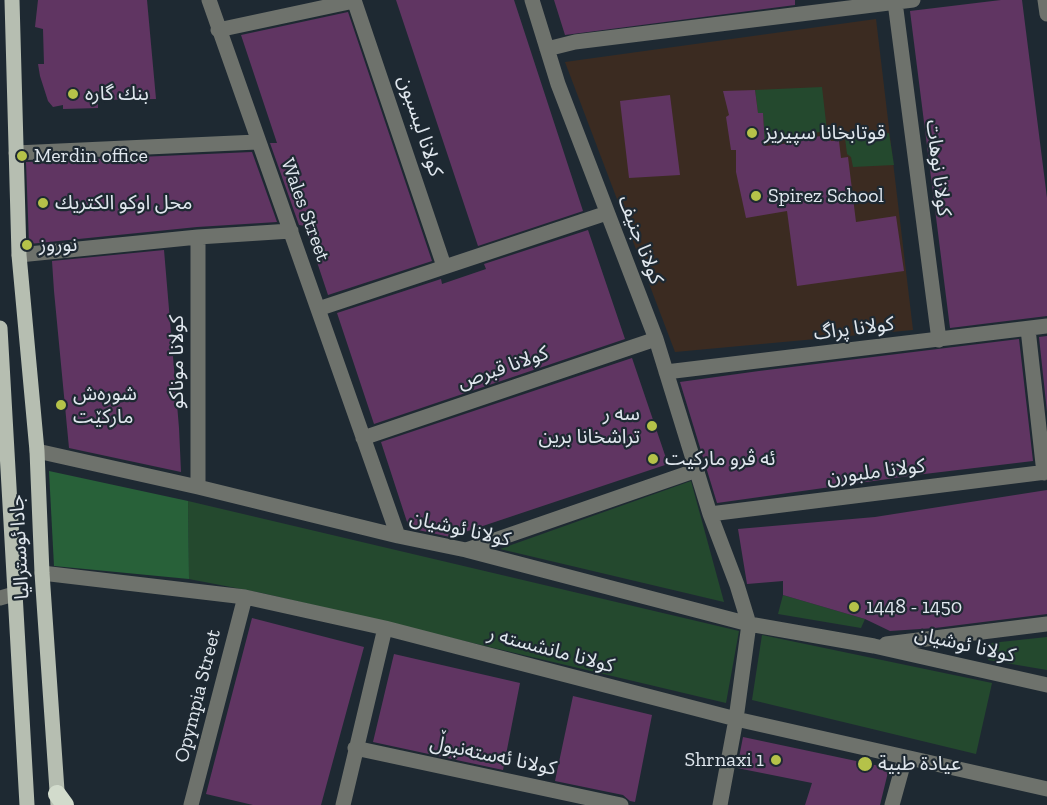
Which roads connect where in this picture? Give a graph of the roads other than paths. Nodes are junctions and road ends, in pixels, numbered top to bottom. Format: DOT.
graph roads {
  1 [pos="12,0"];
  2 [pos="209,0"];
  3 [pos="532,0"];
  4 [pos="913,0"];
  5 [pos="1045,0"];
  6 [pos="354,1"];
  7 [pos="895,2"];
  8 [pos="1047,14"];
  9 [pos="218,30"];
  10 [pos="547,49"];
  11 [pos="257,142"];
  12 [pos="16,153"];
  13 [pos="607,213"];
  14 [pos="291,231"];
  15 [pos="198,237"];
  16 [pos="19,255"];
  17 [pos="444,266"];
  18 [pos="318,309"];
  19 [pos="1047,326"];
  20 [pos="0,327"];
  21 [pos="1028,328"];
  22 [pos="656,339"];
  23 [pos="939,340"];
  24 [pos="666,372"];
  25 [pos="4,434"];
  26 [pos="363,438"];
  27 [pos="37,451"];
  28 [pos="697,470"];
  29 [pos="1045,472"];
  30 [pos="198,486"];
  31 [pos="5,495"];
  32 [pos="710,514"];
  33 [pos="398,536"];
  34 [pos="466,550"];
  35 [pos="42,573"];
  36 [pos="7,596"];
  37 [pos="245,597"];
  38 [pos="749,624"];
  39 [pos="1047,624"];
  40 [pos="385,628"];
  41 [pos="874,646"];
  42 [pos="1047,685"];
  43 [pos="736,719"];
  44 [pos="355,748"];
  45 [pos="905,758"];
  46 [pos="1047,789"];
  47 [pos="60,801"];
  48 [pos="27,805"];
  49 [pos="191,805"];
  50 [pos="343,805"];
  51 [pos="621,805"];
  52 [pos="720,805"];
  53 [pos="892,805"];
  1 -- 12 [label="main road, جادا ئوسترالیا"];
  2 -- 9 [label="street, Wales Street"];
  3 -- 10 [label="street, كولانا جنيف"];
  4 -- 7 [label="street"];
  5 -- 8 [label="street"];
  6 -- 9 [label="street"];
  6 -- 17 [label="street, كولانا ليسبون"];
  7 -- 10 [label="street"];
  7 -- 23 [label="street, كولانا نوهات"];
  9 -- 11 [label="street, Wales Street"];
  10 -- 13 [label="street, كولانا جنيف"];
  11 -- 12 [label="street"];
  11 -- 14 [label="street, Wales Street"];
  12 -- 16 [label="main road, جادا ئوسترالیا"];
  13 -- 17 [label="street"];
  13 -- 22 [label="street, كولانا جنيف"];
  14 -- 15 [label="street"];
  14 -- 18 [label="street, Wales Street"];
  15 -- 16 [label="street"];
  15 -- 30 [label="street, كولانا موناكو"];
  16 -- 27 [label="main road, جادا ئوسترالیا"];
  17 -- 18 [label="street"];
  18 -- 26 [label="street, Wales Street"];
  19 -- 21 [label="street, كولانا پراگ"];
  20 -- 25 [label="main road, جادا ئوسترالیا"];
  21 -- 23 [label="street, كولانا پراگ"];
  21 -- 29 [label="street"];
  22 -- 24 [label="street, كولانا جنيف"];
  22 -- 26 [label="street, كولانا قبرص"];
  23 -- 24 [label="street, كولانا پراگ"];
  24 -- 28 [label="street, كولانا جنيف"];
  25 -- 31 [label="main road, جادا ئوسترالیا"];
  26 -- 33 [label="street, Wales Street"];
  27 -- 30 [label="street, كولانا ئوشيان"];
  27 -- 35 [label="main road, جادا ئوسترالیا"];
  28 -- 32 [label="street, كولانا جنيف"];
  28 -- 34 [label="street"];
  29 -- 32 [label="street, كولانا ملبورن"];
  30 -- 33 [label="street, كولانا ئوشيان"];
  31 -- 36 [label="main road, جادا ئوسترالیا"];
  32 -- 38 [label="street, كولانا جنيف"];
  33 -- 34 [label="street, كولانا ئوشيان"];
  34 -- 38 [label="street, كولانا ئوشيان"];
  35 -- 37 [label="street, كولانا مانشسته ر"];
  35 -- 47 [label="main road, جادا ئوسترالیا"];
  36 -- 48 [label="main road, جادا ئوسترالیا"];
  37 -- 40 [label="street, كولانا مانشسته ر"];
  37 -- 49 [label="street, Opympia Street"];
  38 -- 41 [label="street, كولانا ئوشيان"];
  38 -- 43 [label="street, كولانا جنيف"];
  39 -- 41 [label="street, كولانا ئوشيان"];
  40 -- 43 [label="street, كولانا مانشسته ر"];
  40 -- 44 [label="street"];
  41 -- 42 [label="street, كولانا ئوشيان"];
  43 -- 45 [label="street, كولانا مانشسته ر"];
  43 -- 52 [label="street, كولانا جنيف"];
  44 -- 50 [label="street"];
  44 -- 51 [label="street, كولانا ئەستەنبوڵ"];
  45 -- 46 [label="street, كولانا مانشسته ر"];
  45 -- 53 [label="street"];
}
